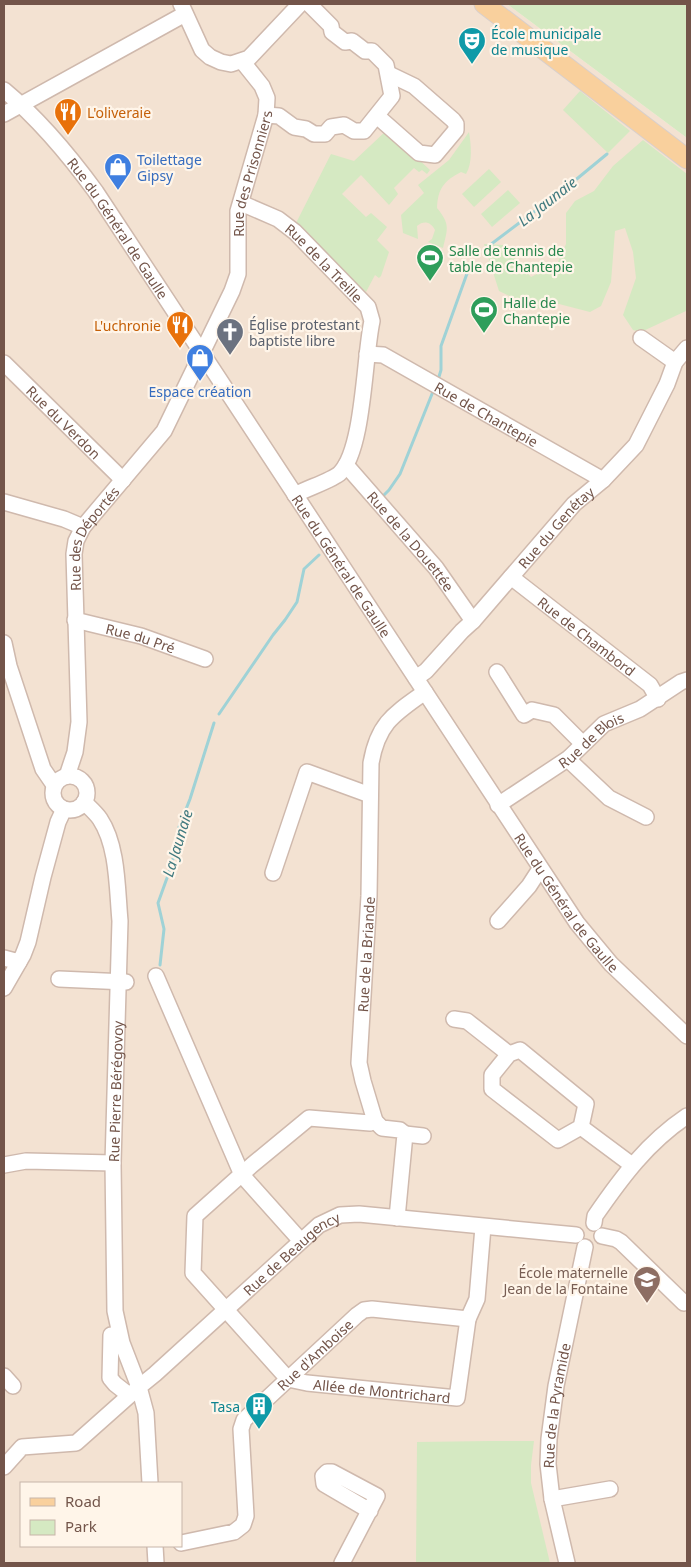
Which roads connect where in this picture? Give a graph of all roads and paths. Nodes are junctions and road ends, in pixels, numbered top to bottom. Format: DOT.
graph roads {
  1 [pos="300,4"];
  2 [pos="309,4"];
  3 [pos="484,4"];
  4 [pos="183,9"];
  5 [pos="242,61"];
  6 [pos="389,74"];
  7 [pos="4,90"];
  8 [pos="22,105"];
  9 [pos="4,114"];
  10 [pos="266,116"];
  11 [pos="377,116"];
  12 [pos="687,159"];
  13 [pos="241,203"];
  14 [pos="641,338"];
  15 [pos="687,348"];
  16 [pos="201,352"];
  17 [pos="367,354"];
  18 [pos="675,362"];
  19 [pos="4,363"];
  20 [pos="346,465"];
  21 [pos="123,480"];
  22 [pos="603,480"];
  23 [pos="295,495"];
  24 [pos="4,502"];
  25 [pos="83,527"];
  26 [pos="510,577"];
  27 [pos="75,620"];
  28 [pos="473,621"];
  29 [pos="4,643"];
  30 [pos="204,659"];
  31 [pos="497,672"];
  32 [pos="416,678"];
  33 [pos="687,680"];
  34 [pos="425,692"];
  35 [pos="658,699"];
  36 [pos="583,744"];
  37 [pos="569,758"];
  38 [pos="74,778"];
  39 [pos="354,780"];
  40 [pos="54,785"];
  41 [pos="370,791"];
  42 [pos="84,802"];
  43 [pos="498,805"];
  44 [pos="64,809"];
  45 [pos="646,817"];
  46 [pos="540,869"];
  47 [pos="273,873"];
  48 [pos="498,921"];
  49 [pos="4,958"];
  50 [pos="19,962"];
  51 [pos="156,976"];
  52 [pos="59,979"];
  53 [pos="122,982"];
  54 [pos="4,988"];
  55 [pos="454,1020"];
  56 [pos="687,1036"];
  57 [pos="509,1054"];
  58 [pos="687,1116"];
  59 [pos="375,1121"];
  60 [pos="580,1127"];
  61 [pos="405,1134"];
  62 [pos="423,1136"];
  63 [pos="113,1163"];
  64 [pos="4,1165"];
  65 [pos="632,1165"];
  66 [pos="242,1174"];
  67 [pos="397,1218"];
  68 [pos="483,1227"];
  69 [pos="598,1230"];
  70 [pos="301,1241"];
  71 [pos="580,1241"];
  72 [pos="684,1302"];
  73 [pos="225,1310"];
  74 [pos="468,1319"];
  75 [pos="111,1335"];
  76 [pos="288,1378"];
  77 [pos="134,1391"];
  78 [pos="4,1467"];
  79 [pos="150,1482"];
  80 [pos="610,1489"];
  81 [pos="552,1499"];
  82 [pos="370,1511"];
  83 [pos="182,1543"];
  84 [pos="342,1563"];
  85 [pos="567,1563"];
  1 -- 5 [label="street"];
  2 -- 6 [label="street"];
  3 -- 12 [label="main road"];
  4 -- 5 [label="street"];
  4 -- 8 [label="street"];
  5 -- 10 [label="street, Rue des Prisonniers"];
  6 -- 11 [label="street"];
  6 -- 11 [label="street"];
  7 -- 8 [label="street, Rue du Général de Gaulle"];
  8 -- 9 [label="street"];
  8 -- 16 [label="street, Rue du Général de Gaulle"];
  10 -- 11 [label="street"];
  10 -- 13 [label="street, Rue des Prisonniers"];
  13 -- 16 [label="street, Rue des Prisonniers"];
  13 -- 17 [label="street, Rue de la Treille"];
  14 -- 18 [label="street"];
  15 -- 18 [label="street, Rue du Genétay"];
  16 -- 21 [label="street, Rue des Déportés"];
  16 -- 23 [label="street, Rue du Général de Gaulle"];
  17 -- 20 [label="street, Rue de la Treille"];
  17 -- 22 [label="street, Rue de Chantepie"];
  18 -- 22 [label="street, Rue du Genétay"];
  19 -- 21 [label="street, Rue du Verdon"];
  20 -- 23 [label="street"];
  20 -- 28 [label="street, Rue de la Douettée"];
  21 -- 25 [label="street, Rue des Déportés"];
  22 -- 26 [label="street, Rue du Genétay"];
  23 -- 32 [label="street, Rue du Général de Gaulle"];
  24 -- 25 [label="street"];
  25 -- 27 [label="street, Rue des Déportés"];
  26 -- 28 [label="street, Rue du Genétay"];
  26 -- 35 [label="street, Rue de Chambord"];
  27 -- 30 [label="street, Rue du Pré"];
  27 -- 38 [label="street, Rue des Déportés"];
  28 -- 32 [label="street, Rue du Genétay"];
  29 -- 40 [label="street"];
  31 -- 36 [label="street"];
  32 -- 34 [label="street, Rue du Général de Gaulle"];
  33 -- 35 [label="street, Rue de Blois"];
  34 -- 41 [label="street, Rue de la Briande"];
  34 -- 43 [label="street, Rue du Général de Gaulle"];
  35 -- 36 [label="street, Rue de Blois"];
  36 -- 37 [label="street, Rue de Blois"];
  37 -- 43 [label="street, Rue de Blois"];
  37 -- 45 [label="street"];
  38 -- 40 [label="street"];
  38 -- 42 [label="street"];
  39 -- 41 [label="street"];
  40 -- 44 [label="street"];
  41 -- 47 [label="street"];
  41 -- 59 [label="street, Rue de la Briande"];
  42 -- 44 [label="street"];
  42 -- 53 [label="street, Rue Pierre Bérégovoy"];
  43 -- 46 [label="street, Rue du Général de Gaulle"];
  44 -- 50 [label="street"];
  46 -- 48 [label="street"];
  46 -- 56 [label="street, Rue du Général de Gaulle"];
  49 -- 50 [label="street"];
  50 -- 54 [label="street"];
  51 -- 66 [label="street"];
  52 -- 53 [label="street"];
  53 -- 63 [label="street, Rue Pierre Bérégovoy"];
  55 -- 57 [label="street"];
  57 -- 60 [label="street"];
  57 -- 60 [label="street"];
  58 -- 65 [label="street"];
  59 -- 61 [label="street"];
  59 -- 66 [label="street"];
  60 -- 65 [label="street"];
  61 -- 62 [label="street"];
  61 -- 67 [label="street"];
  63 -- 64 [label="street"];
  63 -- 77 [label="street, Rue Pierre Bérégovoy"];
  65 -- 69 [label="street"];
  66 -- 70 [label="street"];
  66 -- 73 [label="street"];
  67 -- 68 [label="street, Rue de Beaugency"];
  67 -- 70 [label="street, Rue de Beaugency"];
  68 -- 71 [label="street, Rue de Beaugency"];
  68 -- 74 [label="street"];
  69 -- 71 [label="street"];
  69 -- 71 [label="street"];
  69 -- 72 [label="street"];
  70 -- 73 [label="street, Rue de Beaugency"];
  71 -- 81 [label="street, Rue de la Pyramide"];
  73 -- 76 [label="street"];
  73 -- 77 [label="street, Rue de Beaugency"];
  74 -- 76 [label="street, Rue d'Amboise"];
  74 -- 76 [label="street, Allée de Montrichard"];
  75 -- 77 [label="street"];
  76 -- 83 [label="street, Rue d'Amboise"];
  77 -- 78 [label="street, Rue de Beaugency"];
  77 -- 79 [label="street"];
  80 -- 81 [label="street"];
  81 -- 85 [label="street, Rue de la Pyramide"];
  82 -- 84 [label="street"];
}
